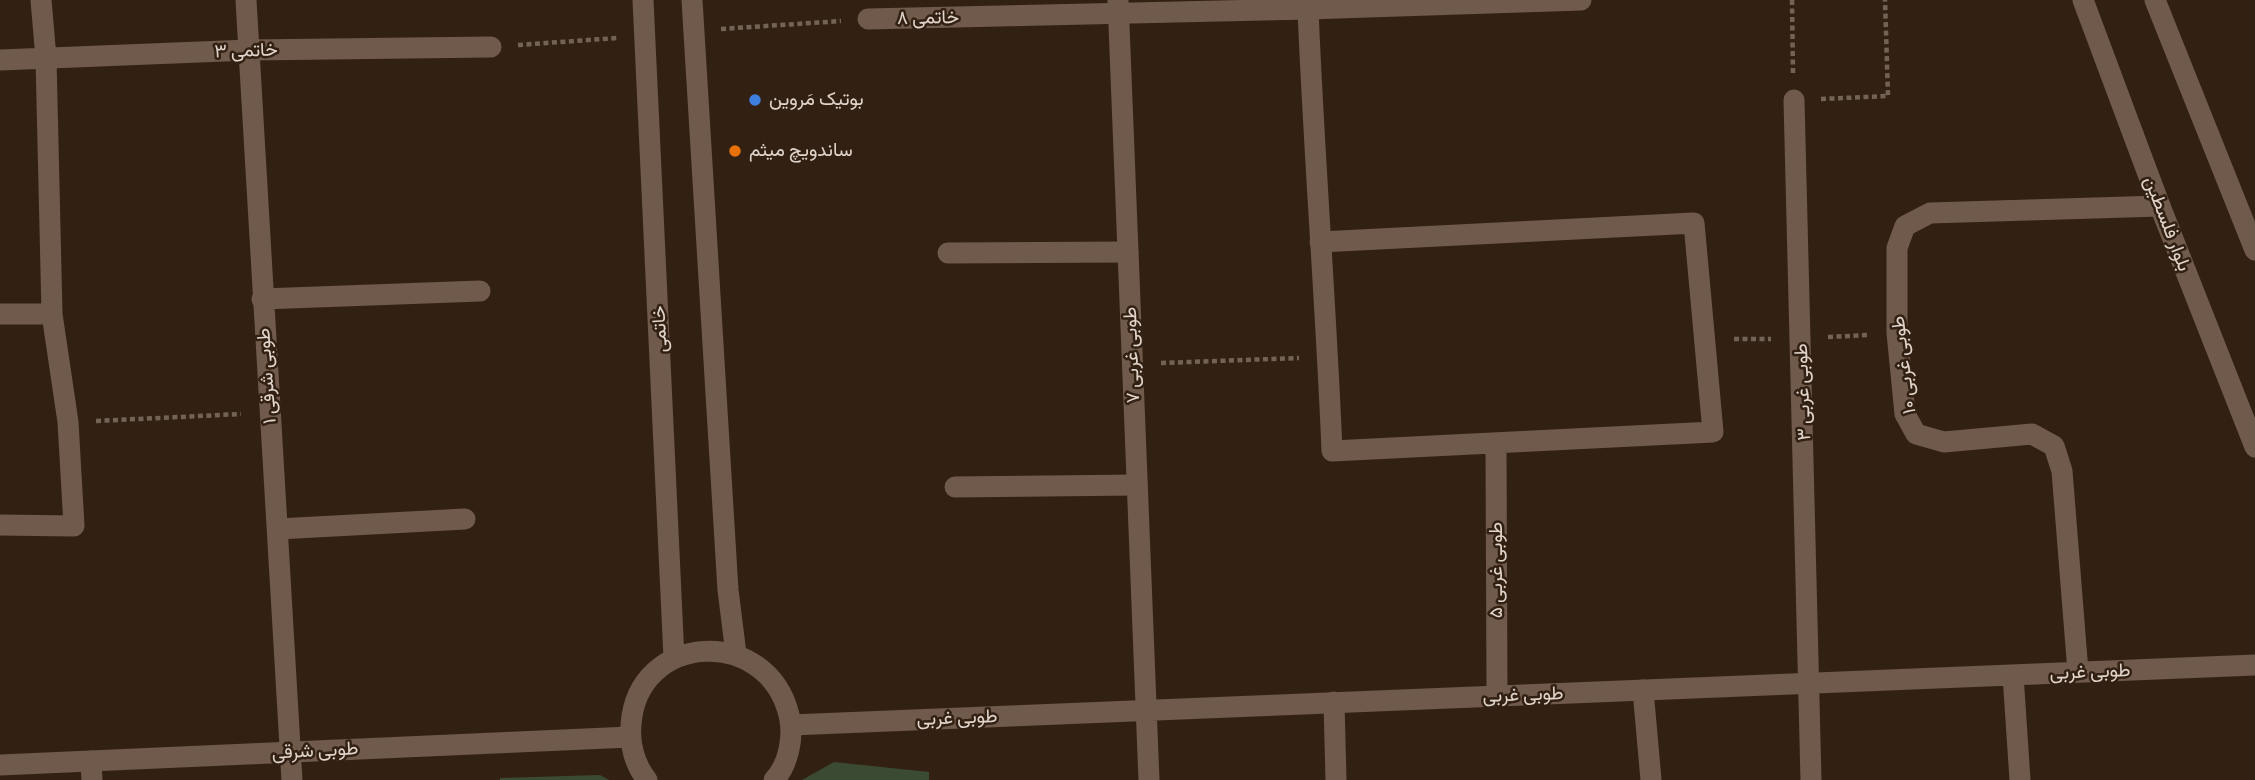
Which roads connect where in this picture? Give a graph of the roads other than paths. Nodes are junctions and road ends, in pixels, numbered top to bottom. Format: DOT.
graph roads {
  1 [pos="41,0"];
  2 [pos="246,0"];
  3 [pos="643,0"];
  4 [pos="692,0"];
  5 [pos="1581,0"];
  6 [pos="2083,0"];
  7 [pos="2155,0"];
  8 [pos="1119,7"];
  9 [pos="1308,9"];
  10 [pos="868,19"];
  11 [pos="491,47"];
  12 [pos="249,50"];
  13 [pos="46,58"];
  14 [pos="0,60"];
  15 [pos="1794,100"];
  16 [pos="2160,206"];
  17 [pos="1320,242"];
  18 [pos="2255,250"];
  19 [pos="1128,252"];
  20 [pos="948,253"];
  21 [pos="480,291"];
  22 [pos="262,299"];
  23 [pos="0,314"];
  24 [pos="52,314"];
  25 [pos="1496,443"];
  26 [pos="2255,447"];
  27 [pos="1137,485"];
  28 [pos="955,487"];
  29 [pos="465,519"];
  30 [pos="0,526"];
  31 [pos="278,529"];
  32 [pos="736,654"];
  33 [pos="674,658"];
  34 [pos="2255,665"];
  35 [pos="2078,672"];
  36 [pos="2012,675"];
  37 [pos="1810,683"];
  38 [pos="1643,690"];
  39 [pos="1497,696"];
  40 [pos="1334,702"];
  41 [pos="1145,710"];
  42 [pos="791,725"];
  43 [pos="630,737"];
  44 [pos="291,752"];
  45 [pos="0,765"];
  46 [pos="91,771"];
  47 [pos="292,780"];
  48 [pos="647,780"];
  49 [pos="774,780"];
  50 [pos="1149,780"];
  51 [pos="1336,780"];
  52 [pos="1651,780"];
  53 [pos="1811,780"];
  54 [pos="2021,780"];
  1 -- 13 [label="street"];
  2 -- 12 [label="street, طوبی شرقی ۱"];
  3 -- 33 [label="street, خاتمی"];
  4 -- 32 [label="street"];
  5 -- 9 [label="street, خاتمی ۸"];
  6 -- 16 [label="street, بلوار فلسطین"];
  7 -- 18 [label="street"];
  8 -- 9 [label="street, خاتمی ۸"];
  8 -- 10 [label="street, خاتمی ۸"];
  8 -- 19 [label="street, طوبی غربی ۷"];
  9 -- 17 [label="street"];
  11 -- 12 [label="street, خاتمی ۳"];
  12 -- 13 [label="street, خاتمی ۳"];
  12 -- 22 [label="street, طوبی شرقی ۱"];
  13 -- 14 [label="street, خاتمی ۳"];
  13 -- 24 [label="street"];
  15 -- 37 [label="street, طوبی غربی ۳"];
  16 -- 26 [label="street, بلوار فلسطین"];
  16 -- 35 [label="street, طوبی غربی ۱۰"];
  17 -- 25 [label="street"];
  17 -- 25 [label="street"];
  19 -- 20 [label="street"];
  19 -- 27 [label="street, طوبی غربی ۷"];
  21 -- 22 [label="street"];
  22 -- 31 [label="street, طوبی شرقی ۱"];
  23 -- 24 [label="street"];
  24 -- 30 [label="street"];
  25 -- 39 [label="street, طوبی غربی ۵"];
  27 -- 28 [label="street"];
  27 -- 41 [label="street, طوبی غربی ۷"];
  29 -- 31 [label="street"];
  31 -- 44 [label="street, طوبی شرقی ۱"];
  32 -- 33 [label="street"];
  32 -- 42 [label="street"];
  33 -- 43 [label="street"];
  34 -- 35 [label="street, طوبی غربی"];
  35 -- 36 [label="street, طوبی غربی"];
  36 -- 37 [label="street, طوبی غربی"];
  36 -- 54 [label="street"];
  37 -- 38 [label="street, طوبی غربی"];
  37 -- 53 [label="street, طوبی غربی ۳"];
  38 -- 39 [label="street, طوبی غربی"];
  38 -- 52 [label="street"];
  39 -- 40 [label="street, طوبی غربی"];
  40 -- 41 [label="street, طوبی غربی"];
  40 -- 51 [label="street"];
  41 -- 42 [label="street, طوبی غربی"];
  41 -- 50 [label="street"];
  42 -- 49 [label="street"];
  43 -- 44 [label="street, طوبی شرقی"];
  43 -- 48 [label="street"];
  44 -- 46 [label="street, طوبی شرقی"];
  44 -- 47 [label="street, طوبی شرقی ۱"];
  45 -- 46 [label="street, طوبی شرقی"];
}
